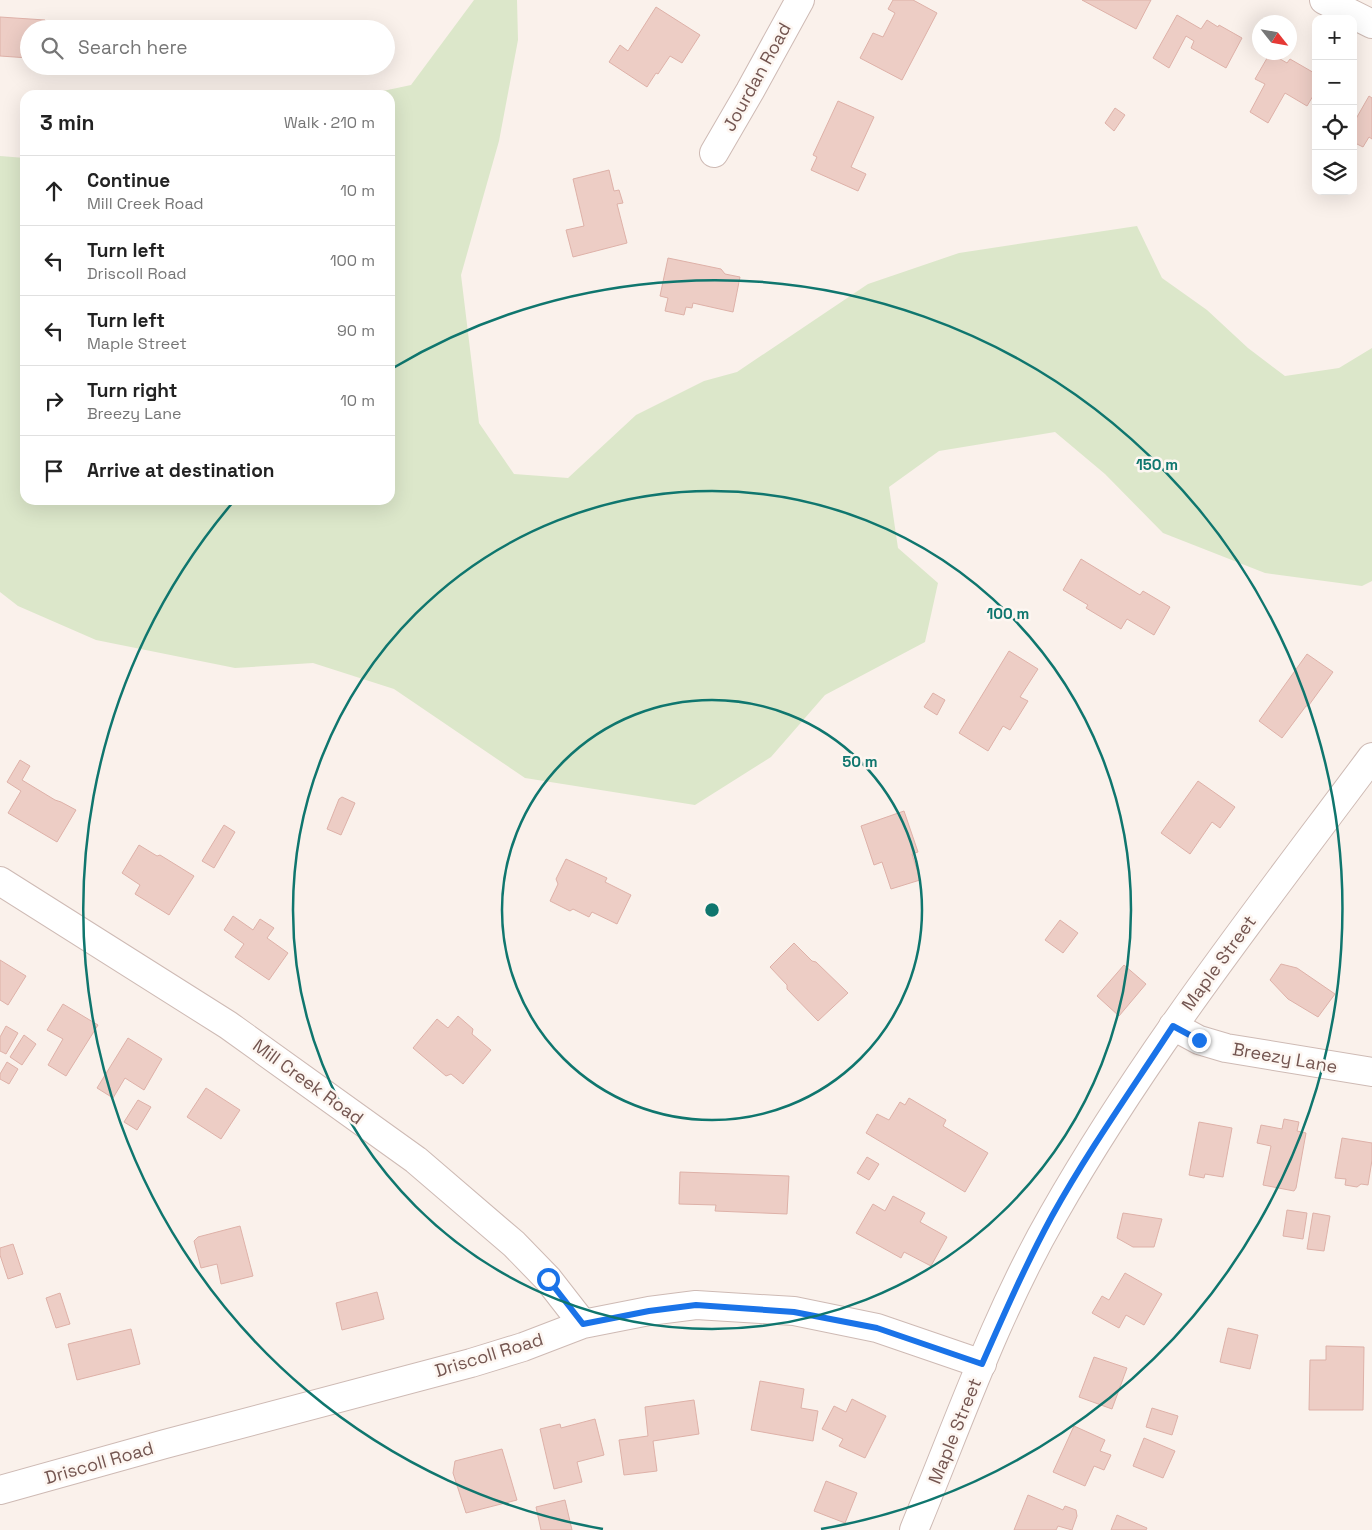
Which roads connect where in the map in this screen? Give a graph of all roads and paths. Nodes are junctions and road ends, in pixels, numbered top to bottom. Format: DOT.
graph roads {
  1 [pos="800,0"];
  2 [pos="1324,0"];
  3 [pos="1372,24"];
  4 [pos="714,154"];
  5 [pos="1372,757"];
  6 [pos="0,881"];
  7 [pos="1173,1026"];
  8 [pos="1372,1072"];
  9 [pos="583,1324"];
  10 [pos="982,1364"];
  11 [pos="0,1490"];
  12 [pos="914,1530"];
  1 -- 4 [label="street, Jourdan Road"];
  2 -- 3 [label="street"];
  5 -- 7 [label="street, Maple Street"];
  6 -- 9 [label="street, Mill Creek Road"];
  7 -- 8 [label="street, Breezy Lane"];
  7 -- 10 [label="street, Maple Street"];
  9 -- 10 [label="street, Driscoll Road"];
  9 -- 11 [label="street, Driscoll Road"];
  10 -- 12 [label="street, Maple Street"];
}
